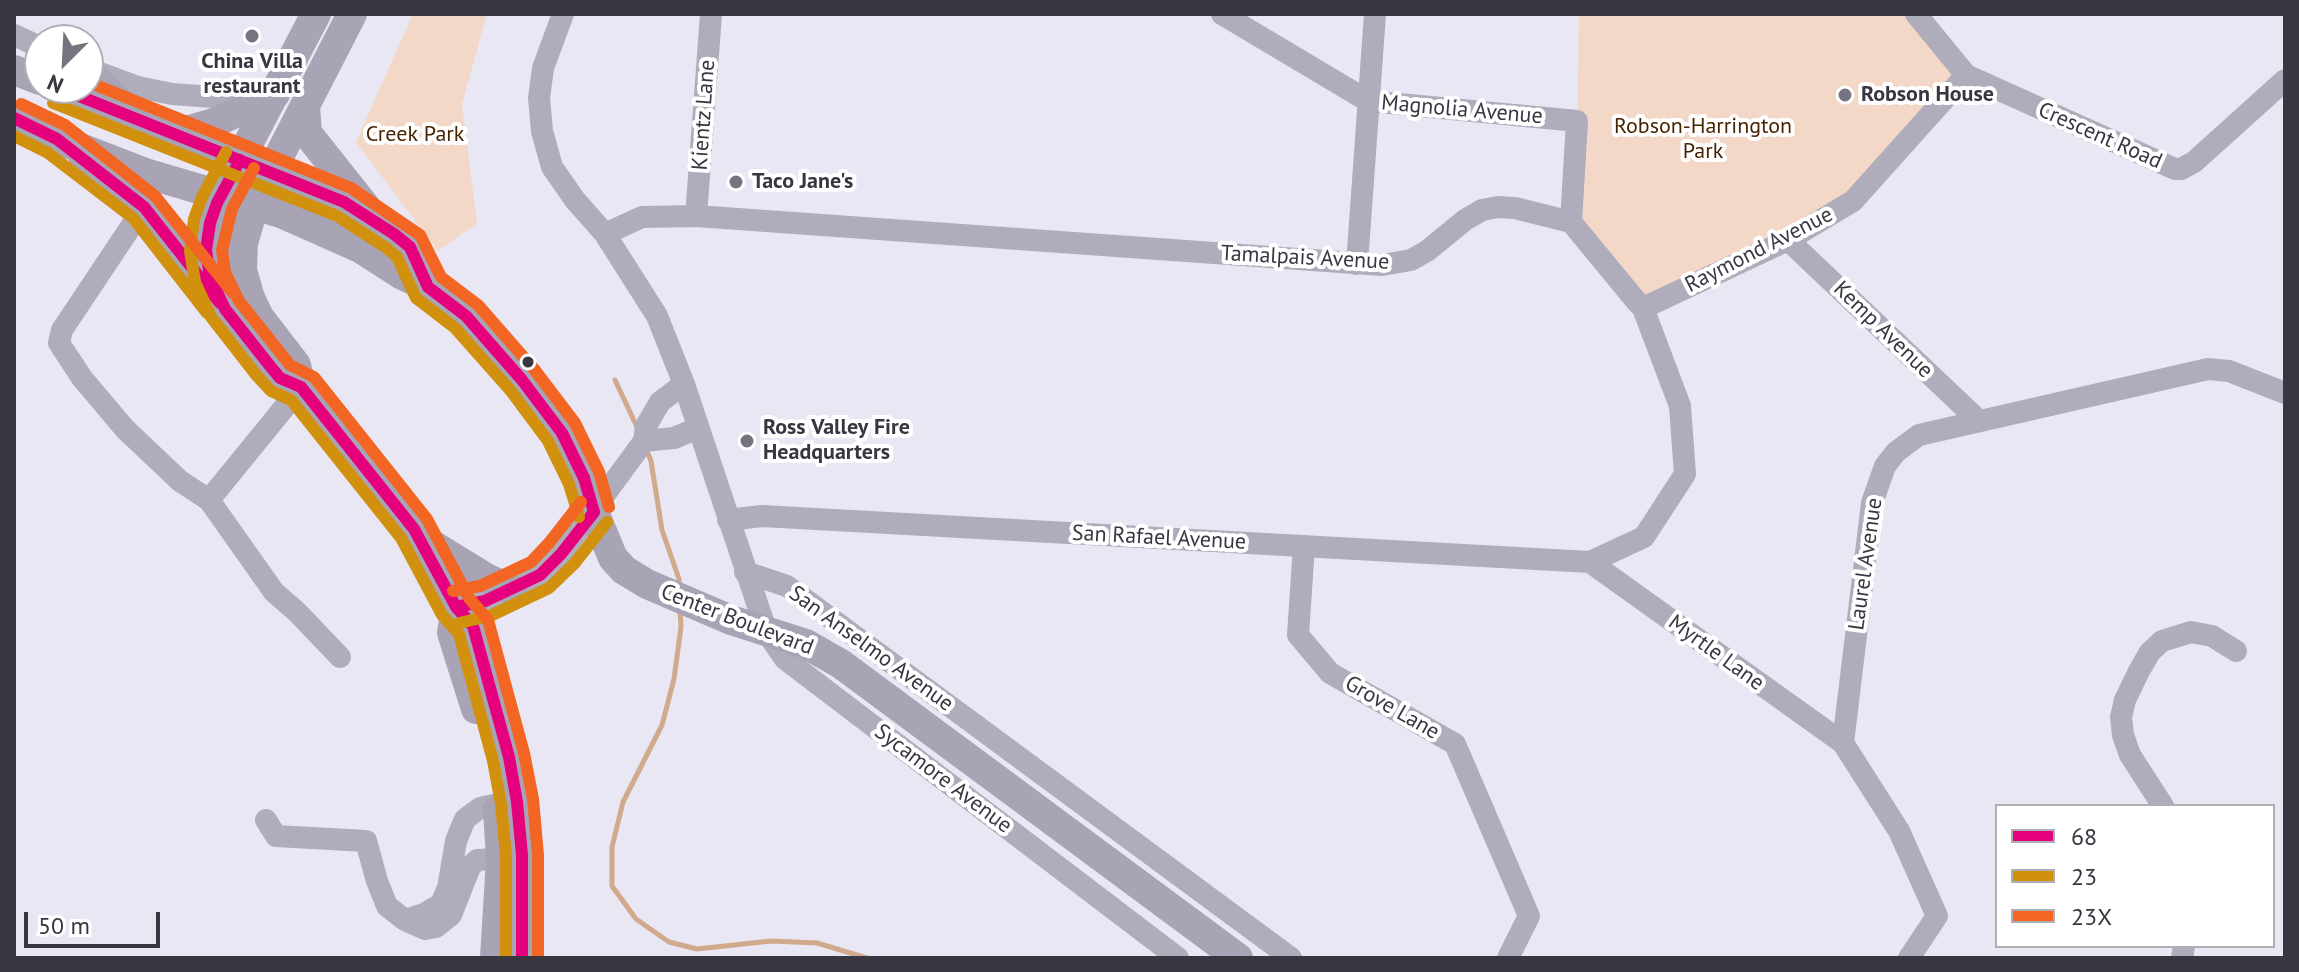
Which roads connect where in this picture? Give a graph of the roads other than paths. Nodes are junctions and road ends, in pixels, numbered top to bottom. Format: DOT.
graph roads {
  1 [pos="316,14"];
  2 [pos="352,14"];
  3 [pos="563,14"];
  4 [pos="711,14"];
  5 [pos="1222,14"];
  6 [pos="1375,14"];
  7 [pos="1916,14"];
  8 [pos="1966,75"];
  9 [pos="104,76"];
  10 [pos="2285,80"];
  11 [pos="104,84"];
  12 [pos="275,94"];
  13 [pos="1368,101"];
  14 [pos="99,104"];
  15 [pos="305,107"];
  16 [pos="14,118"];
  17 [pos="152,125"];
  18 [pos="57,139"];
  19 [pos="240,160"];
  20 [pos="271,172"];
  21 [pos="221,195"];
  22 [pos="254,205"];
  23 [pos="144,207"];
  24 [pos="696,216"];
  25 [pos="378,222"];
  26 [pos="1571,222"];
  27 [pos="605,234"];
  28 [pos="1788,240"];
  29 [pos="1357,264"];
  30 [pos="428,287"];
  31 [pos="1643,308"];
  32 [pos="225,309"];
  33 [pos="684,384"];
  34 [pos="301,387"];
  35 [pos="2285,393"];
  36 [pos="1978,420"];
  37 [pos="698,428"];
  38 [pos="653,441"];
  39 [pos="209,500"];
  40 [pos="594,512"];
  41 [pos="728,520"];
  42 [pos="420,537"];
  43 [pos="1304,546"];
  44 [pos="1590,562"];
  45 [pos="745,572"];
  46 [pos="512,590"];
  47 [pos="456,607"];
  48 [pos="767,633"];
  49 [pos="2236,651"];
  50 [pos="340,657"];
  51 [pos="1843,743"];
  52 [pos="498,804"];
  53 [pos="2162,804"];
  54 [pos="266,820"];
  55 [pos="501,859"];
  56 [pos="405,920"];
  57 [pos="495,958"];
  58 [pos="522,958"];
  59 [pos="1178,958"];
  60 [pos="1238,958"];
  61 [pos="1291,958"];
  62 [pos="1508,958"];
  63 [pos="1909,958"];
  1 -- 12 [label="main road"];
  2 -- 15 [label="main road"];
  3 -- 27 [label="street"];
  4 -- 24 [label="street, Kientz Lane"];
  5 -- 13 [label="street, Magnolia Avenue"];
  6 -- 13 [label="street"];
  7 -- 8 [label="street, Crescent Road"];
  8 -- 10 [label="street, Crescent Road"];
  8 -- 28 [label="street, Raymond Avenue"];
  9 -- 12 [label="street"];
  11 -- 17 [label="main road"];
  12 -- 17 [label="main road"];
  12 -- 19 [label="main road"];
  13 -- 26 [label="street, Magnolia Avenue"];
  13 -- 29 [label="street"];
  14 -- 17 [label="main road, Center Boulevard"];
  15 -- 20 [label="main road"];
  15 -- 25 [label="main road"];
  16 -- 18 [label="main road"];
  17 -- 19 [label="main road, Center Boulevard"];
  18 -- 21 [label="main road, Center Boulevard"];
  18 -- 23 [label="main road"];
  19 -- 20 [label="main road, Center Boulevard"];
  19 -- 21 [label="main road"];
  20 -- 22 [label="main road"];
  20 -- 25 [label="main road, Center Boulevard"];
  21 -- 22 [label="main road, Center Boulevard"];
  21 -- 32 [label="main road"];
  22 -- 30 [label="main road, Center Boulevard"];
  22 -- 34 [label="main road"];
  23 -- 32 [label="main road"];
  23 -- 39 [label="street"];
  24 -- 27 [label="street, Tamalpais Avenue"];
  24 -- 29 [label="street, Tamalpais Avenue"];
  25 -- 30 [label="main road, Center Boulevard"];
  26 -- 29 [label="street, Tamalpais Avenue"];
  26 -- 31 [label="street"];
  27 -- 33 [label="street"];
  28 -- 31 [label="street, Raymond Avenue"];
  28 -- 36 [label="street, Kemp Avenue"];
  30 -- 40 [label="main road, Center Boulevard"];
  31 -- 44 [label="street"];
  32 -- 34 [label="main road"];
  33 -- 37 [label="street"];
  33 -- 38 [label="street"];
  34 -- 39 [label="street"];
  34 -- 42 [label="main road"];
  35 -- 36 [label="street, Laurel Avenue"];
  36 -- 51 [label="street, Laurel Avenue"];
  37 -- 38 [label="street"];
  37 -- 41 [label="street"];
  38 -- 40 [label="street"];
  39 -- 50 [label="street"];
  40 -- 46 [label="street"];
  40 -- 48 [label="main road, Center Boulevard"];
  41 -- 43 [label="street, San Rafael Avenue"];
  41 -- 45 [label="street"];
  42 -- 46 [label="main road"];
  42 -- 47 [label="main road"];
  43 -- 44 [label="street, San Rafael Avenue"];
  43 -- 62 [label="street, Grove Lane"];
  44 -- 51 [label="street, Myrtle Lane"];
  45 -- 48 [label="street, Sycamore Avenue"];
  45 -- 61 [label="street, San Anselmo Avenue"];
  46 -- 47 [label="street"];
  47 -- 52 [label="main road"];
  47 -- 58 [label="main road"];
  48 -- 59 [label="street, Sycamore Avenue"];
  48 -- 60 [label="main road, Center Boulevard"];
  49 -- 53 [label="street"];
  51 -- 63 [label="street"];
  52 -- 55 [label="main road"];
  52 -- 56 [label="street"];
  54 -- 56 [label="street"];
  55 -- 56 [label="street"];
  55 -- 57 [label="main road"];
}
